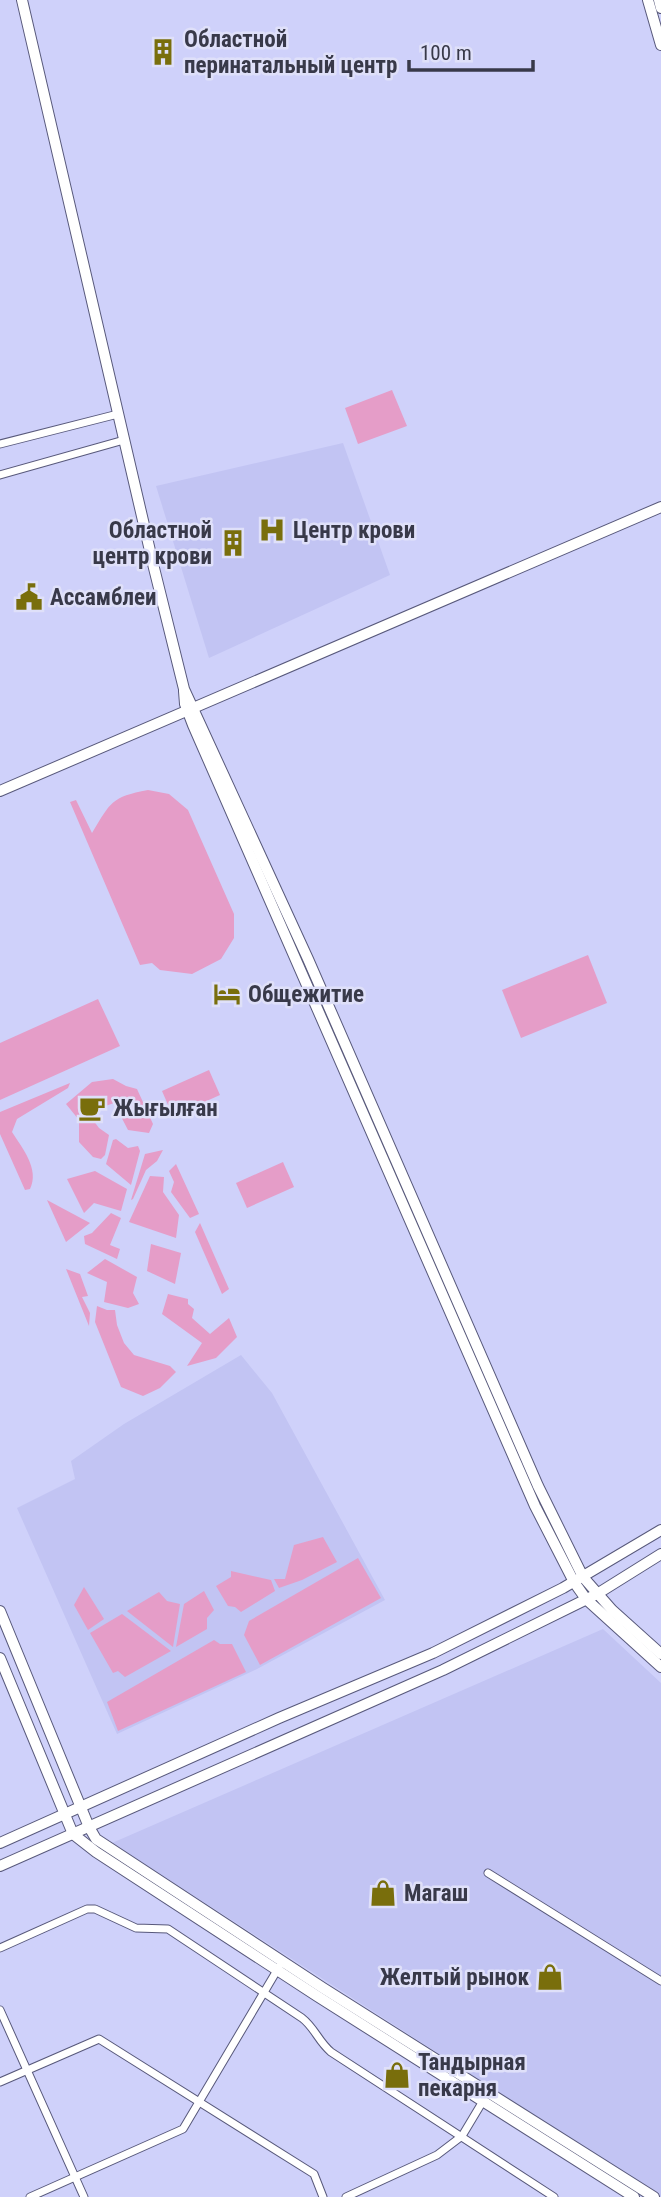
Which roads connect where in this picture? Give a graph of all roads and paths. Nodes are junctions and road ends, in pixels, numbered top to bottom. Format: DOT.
graph roads {
  1 [pos="22,0"];
  2 [pos="648,0"];
  3 [pos="659,0"];
  4 [pos="661,8"];
  5 [pos="661,45"];
  6 [pos="118,414"];
  7 [pos="124,440"];
  8 [pos="0,444"];
  9 [pos="0,475"];
  10 [pos="661,500"];
  11 [pos="661,507"];
  12 [pos="189,706"];
  13 [pos="0,784"];
  14 [pos="0,791"];
  15 [pos="661,1530"];
  16 [pos="661,1554"];
  17 [pos="578,1580"];
  18 [pos="597,1594"];
  19 [pos="586,1599"];
  20 [pos="0,1611"];
  21 [pos="661,1654"];
  22 [pos="0,1658"];
  23 [pos="661,1667"];
  24 [pos="80,1807"];
  25 [pos="64,1814"];
  26 [pos="89,1827"];
  27 [pos="73,1834"];
  28 [pos="0,1843"];
  29 [pos="1,1864"];
  30 [pos="488,1873"];
  31 [pos="0,1948"];
  32 [pos="280,1966"];
  33 [pos="661,1981"];
  34 [pos="264,1994"];
  35 [pos="0,2010"];
  36 [pos="26,2070"];
  37 [pos="0,2081"];
  38 [pos="483,2101"];
  39 [pos="199,2102"];
  40 [pos="462,2136"];
  41 [pos="594,2166"];
  42 [pos="75,2177"];
  43 [pos="30,2197"];
  44 [pos="84,2197"];
  45 [pos="323,2197"];
  46 [pos="346,2197"];
  47 [pos="554,2197"];
  48 [pos="634,2197"];
  49 [pos="654,2197"];
  1 -- 6 [label="main road"];
  2 -- 5 [label="main road"];
  3 -- 4 [label="main road"];
  6 -- 7 [label="main road"];
  6 -- 8 [label="street"];
  7 -- 9 [label="street"];
  7 -- 12 [label="main road"];
  10 -- 12 [label="main road"];
  11 -- 12 [label="main road"];
  12 -- 13 [label="main road"];
  12 -- 14 [label="main road"];
  12 -- 17 [label="main road"];
  15 -- 17 [label="main road"];
  16 -- 18 [label="main road"];
  17 -- 18 [label="main road"];
  17 -- 19 [label="main road"];
  17 -- 24 [label="main road"];
  18 -- 19 [label="main road"];
  18 -- 21 [label="main road"];
  19 -- 23 [label="main road"];
  19 -- 26 [label="main road"];
  20 -- 24 [label="main road"];
  22 -- 25 [label="main road"];
  24 -- 25 [label="main road"];
  24 -- 26 [label="main road"];
  25 -- 27 [label="main road"];
  25 -- 28 [label="main road"];
  26 -- 27 [label="main road"];
  26 -- 32 [label="main road"];
  27 -- 29 [label="main road"];
  27 -- 32 [label="main road"];
  30 -- 33 [label="street"];
  31 -- 34 [label="street"];
  32 -- 34 [label="street"];
  32 -- 38 [label="main road"];
  32 -- 41 [label="main road"];
  34 -- 39 [label="street"];
  34 -- 40 [label="street"];
  35 -- 36 [label="street"];
  36 -- 37 [label="street"];
  36 -- 39 [label="street"];
  36 -- 42 [label="street"];
  38 -- 40 [label="street"];
  38 -- 41 [label="main road"];
  39 -- 42 [label="street"];
  39 -- 45 [label="street"];
  40 -- 46 [label="street"];
  40 -- 47 [label="street"];
  41 -- 48 [label="main road"];
  41 -- 49 [label="main road"];
  42 -- 43 [label="street"];
  42 -- 44 [label="street"];
}
